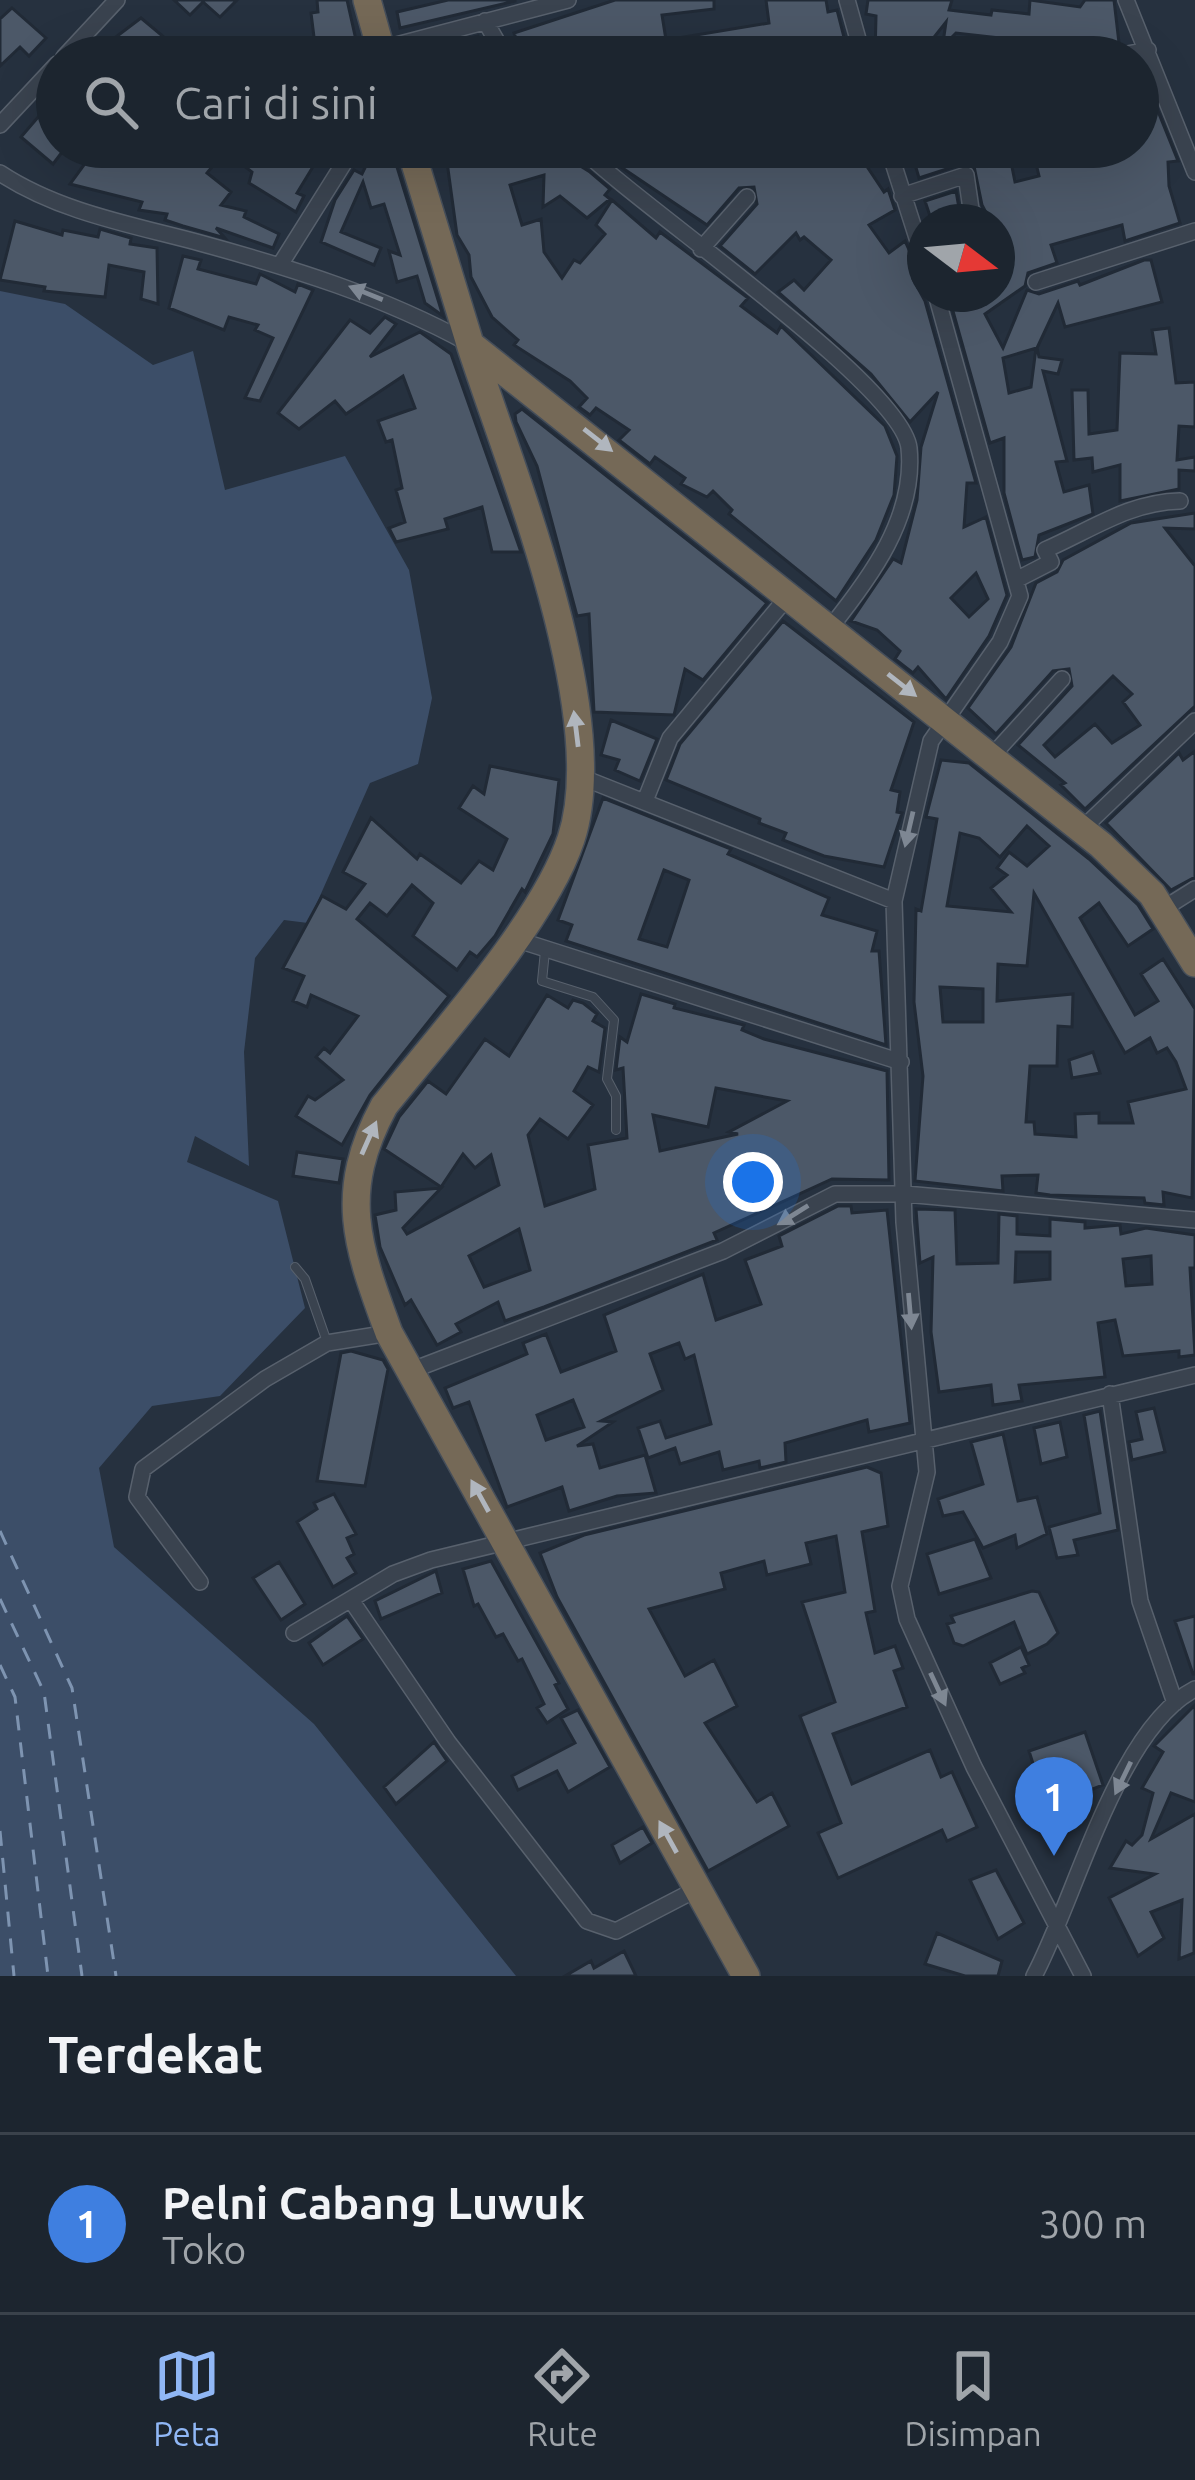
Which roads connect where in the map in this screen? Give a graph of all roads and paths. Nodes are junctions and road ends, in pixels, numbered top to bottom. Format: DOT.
graph roads {
  1 [pos="117,0"];
  2 [pos="367,0"];
  3 [pos="568,0"];
  4 [pos="847,0"];
  5 [pos="1126,0"];
  6 [pos="485,21"];
  7 [pos="84,36"];
  8 [pos="377,36"];
  9 [pos="437,36"];
  10 [pos="494,36"];
  11 [pos="857,36"];
  12 [pos="1142,36"];
  13 [pos="1159,79"];
  14 [pos="36,86"];
  15 [pos="0,125"];
  16 [pos="340,168"];
  17 [pos="416,168"];
  18 [pos="605,168"];
  19 [pos="894,168"];
  20 [pos="1195,172"];
  21 [pos="0,173"];
  22 [pos="902,196"];
  23 [pos="747,197"];
  24 [pos="974,204"];
  25 [pos="907,211"];
  26 [pos="1195,231"];
  27 [pos="701,248"];
  28 [pos="280,265"];
  29 [pos="1036,282"];
  30 [pos="941,312"];
  31 [pos="471,345"];
  32 [pos="534,390"];
  33 [pos="498,425"];
  34 [pos="1180,501"];
  35 [pos="1018,578"];
  36 [pos="789,595"];
  37 [pos="830,628"];
  38 [pos="1062,680"];
  39 [pos="948,721"];
  40 [pos="1195,721"];
  41 [pos="992,756"];
  42 [pos="581,777"];
  43 [pos="644,801"];
  44 [pos="1082,830"];
  45 [pos="1195,889"];
  46 [pos="894,901"];
  47 [pos="1163,909"];
  48 [pos="515,939"];
  49 [pos="545,950"];
  50 [pos="1195,963"];
  51 [pos="901,1062"];
  52 [pos="616,1130"];
  53 [pos="904,1194"];
  54 [pos="1195,1220"];
  55 [pos="295,1268"];
  56 [pos="389,1333"];
  57 [pos="327,1343"];
  58 [pos="410,1371"];
  59 [pos="1195,1375"];
  60 [pos="1110,1394"];
  61 [pos="925,1437"];
  62 [pos="505,1540"];
  63 [pos="200,1582"];
  64 [pos="351,1600"];
  65 [pos="294,1633"];
  66 [pos="1195,1689"];
  67 [pos="1174,1703"];
  68 [pos="697,1889"];
  69 [pos="1055,1924"];
  70 [pos="746,1976"];
  71 [pos="1034,1976"];
  72 [pos="1083,1976"];
  1 -- 7 [label="street"];
  2 -- 8 [label="highway"];
  3 -- 6 [label="street"];
  4 -- 11 [label="street"];
  5 -- 12 [label="street"];
  6 -- 9 [label="street"];
  6 -- 10 [label="street"];
  13 -- 20 [label="street"];
  14 -- 15 [label="street"];
  16 -- 28 [label="street"];
  17 -- 31 [label="highway"];
  18 -- 27 [label="street"];
  19 -- 22 [label="street"];
  21 -- 28 [label="street"];
  22 -- 24 [label="street"];
  22 -- 25 [label="street"];
  23 -- 27 [label="street"];
  26 -- 29 [label="street"];
  27 -- 37 [label="street"];
  31 -- 28 [label="street, one-way"];
  30 -- 35 [label="street"];
  31 -- 32 [label="highway"];
  31 -- 33 [label="highway"];
  32 -- 33 [label="highway"];
  32 -- 36 [label="highway, one-way"];
  42 -- 33 [label="highway, one-way"];
  34 -- 35 [label="street"];
  35 -- 39 [label="street"];
  36 -- 37 [label="highway"];
  36 -- 43 [label="street"];
  37 -- 39 [label="highway, one-way"];
  38 -- 41 [label="street"];
  39 -- 41 [label="highway"];
  39 -- 46 [label="street, one-way"];
  40 -- 44 [label="street"];
  41 -- 44 [label="highway"];
  42 -- 43 [label="street"];
  42 -- 48 [label="highway"];
  43 -- 46 [label="street"];
  44 -- 47 [label="highway"];
  45 -- 47 [label="street"];
  46 -- 51 [label="street"];
  47 -- 50 [label="highway"];
  48 -- 49 [label="street"];
  56 -- 48 [label="highway, one-way"];
  49 -- 51 [label="street"];
  49 -- 52 [label="lane"];
  51 -- 53 [label="street"];
  53 -- 54 [label="street"];
  53 -- 58 [label="street, one-way"];
  53 -- 61 [label="street, one-way"];
  55 -- 57 [label="lane"];
  56 -- 57 [label="street"];
  56 -- 58 [label="highway"];
  57 -- 63 [label="street"];
  62 -- 58 [label="highway, one-way"];
  59 -- 60 [label="street"];
  60 -- 61 [label="street"];
  60 -- 67 [label="street"];
  61 -- 62 [label="street"];
  61 -- 69 [label="street, one-way"];
  62 -- 64 [label="street"];
  68 -- 62 [label="highway, one-way"];
  64 -- 65 [label="street"];
  64 -- 68 [label="street"];
  66 -- 67 [label="street"];
  67 -- 69 [label="street, one-way"];
  68 -- 70 [label="highway"];
  69 -- 71 [label="street"];
  69 -- 72 [label="street"];
}
